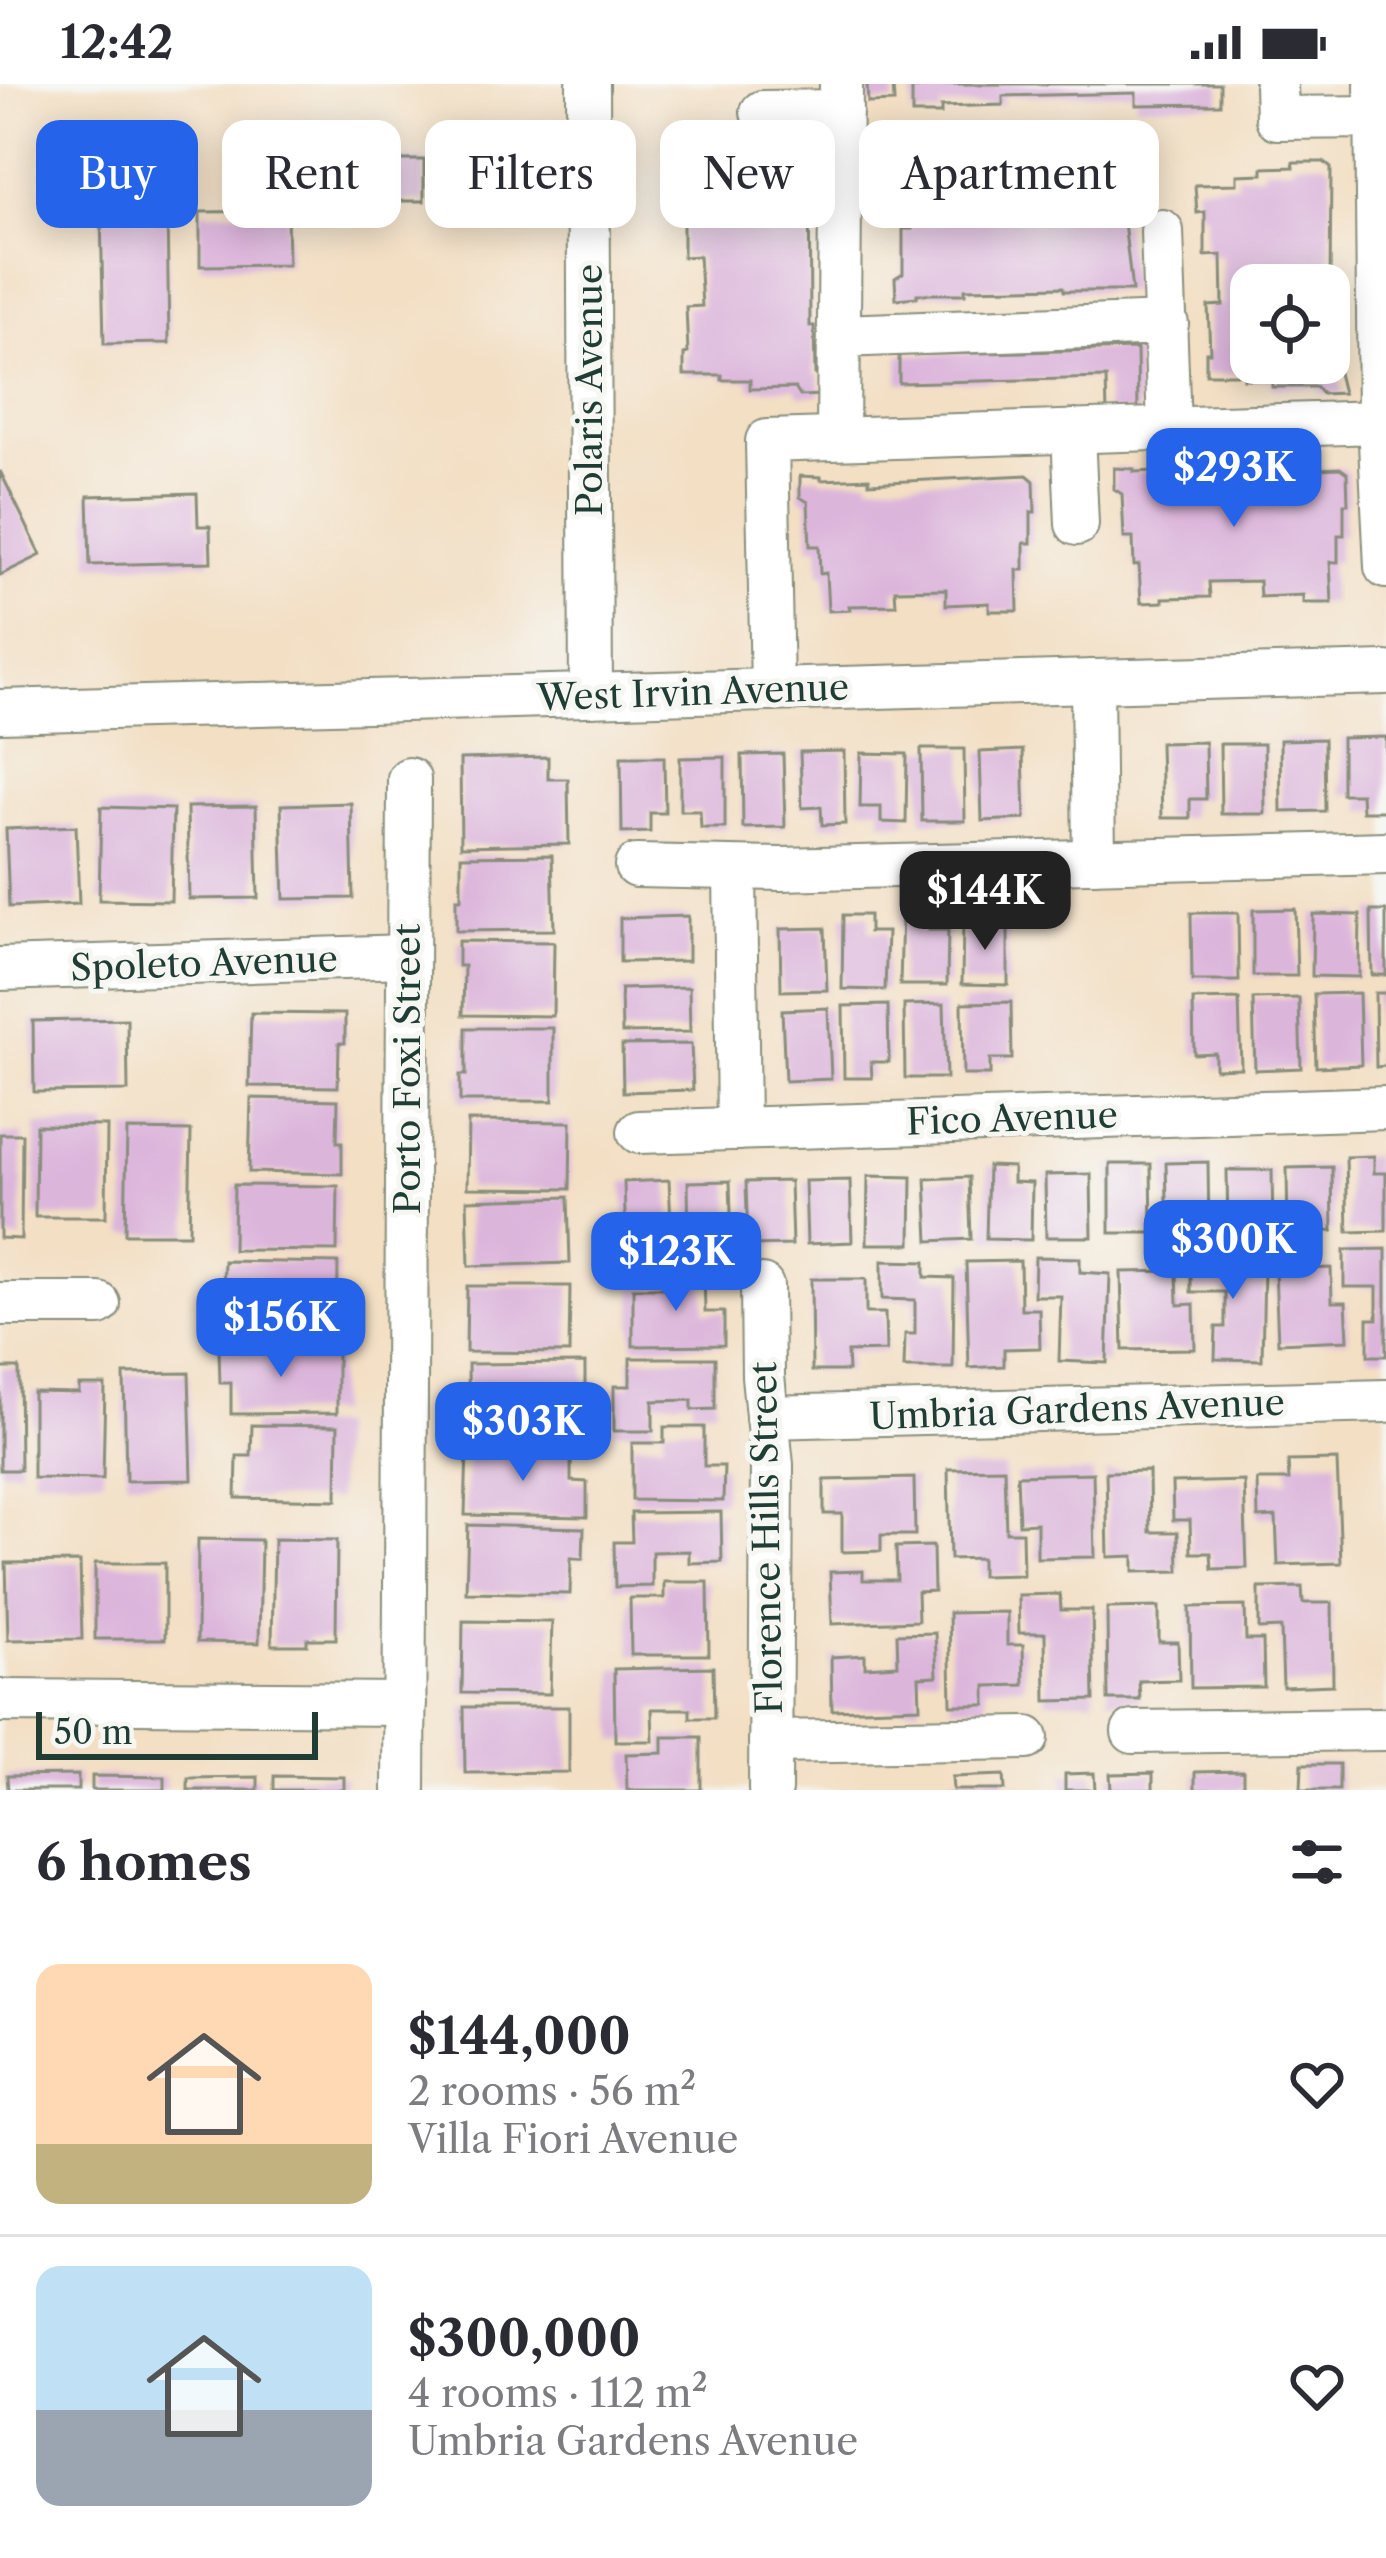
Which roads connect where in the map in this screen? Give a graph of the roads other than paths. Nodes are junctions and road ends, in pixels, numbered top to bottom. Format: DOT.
graph roads {
  1 [pos="588,84"];
  2 [pos="1276,84"];
  3 [pos="841,98"];
  4 [pos="1377,100"];
  5 [pos="762,112"];
  6 [pos="1162,231"];
  7 [pos="1382,261"];
  8 [pos="1167,324"];
  9 [pos="840,336"];
  10 [pos="1379,422"];
  11 [pos="1169,428"];
  12 [pos="1073,431"];
  13 [pos="838,437"];
  14 [pos="1077,524"];
  15 [pos="1386,567"];
  16 [pos="1386,673"];
  17 [pos="1092,681"];
  18 [pos="772,690"];
  19 [pos="591,695"];
  20 [pos="0,711"];
  21 [pos="409,779"];
  22 [pos="1386,854"];
  23 [pos="1094,861"];
  24 [pos="636,866"];
  25 [pos="735,869"];
  26 [pos="407,956"];
  27 [pos="0,969"];
  28 [pos="1386,1108"];
  29 [pos="738,1129"];
  30 [pos="639,1132"];
  31 [pos="761,1286"];
  32 [pos="0,1304"];
  33 [pos="99,1304"];
  34 [pos="1386,1401"];
  35 [pos="767,1417"];
  36 [pos="0,1701"];
  37 [pos="404,1704"];
  38 [pos="1386,1729"];
  39 [pos="1133,1732"];
  40 [pos="1028,1738"];
  41 [pos="770,1742"];
  42 [pos="404,1790"];
  43 [pos="770,1790"];
  1 -- 19 [label="street, Polaris Avenue"];
  2 -- 4 [label="street"];
  3 -- 5 [label="street"];
  3 -- 9 [label="street"];
  4 -- 7 [label="street"];
  6 -- 8 [label="street"];
  7 -- 10 [label="street"];
  8 -- 9 [label="street"];
  8 -- 11 [label="street"];
  9 -- 13 [label="street"];
  10 -- 11 [label="street"];
  10 -- 15 [label="street"];
  11 -- 12 [label="street"];
  12 -- 13 [label="street"];
  12 -- 14 [label="street"];
  13 -- 18 [label="street"];
  16 -- 17 [label="street, West Irvin Avenue"];
  17 -- 18 [label="street, West Irvin Avenue"];
  17 -- 23 [label="street"];
  18 -- 19 [label="street, West Irvin Avenue"];
  19 -- 20 [label="street, West Irvin Avenue"];
  21 -- 26 [label="street, Porto Foxi Street"];
  22 -- 23 [label="street"];
  23 -- 25 [label="street"];
  24 -- 25 [label="street"];
  25 -- 29 [label="street"];
  26 -- 27 [label="street, Spoleto Avenue"];
  26 -- 37 [label="street, Porto Foxi Street"];
  28 -- 29 [label="street, Fico Avenue"];
  29 -- 30 [label="street, Fico Avenue"];
  31 -- 35 [label="street, Florence Hills Street"];
  32 -- 33 [label="street"];
  34 -- 35 [label="street, Umbria Gardens Avenue"];
  35 -- 41 [label="street, Florence Hills Street"];
  36 -- 37 [label="street"];
  37 -- 42 [label="street, Porto Foxi Street"];
  38 -- 39 [label="street"];
  40 -- 41 [label="street"];
  41 -- 43 [label="street, Florence Hills Street"];
}
